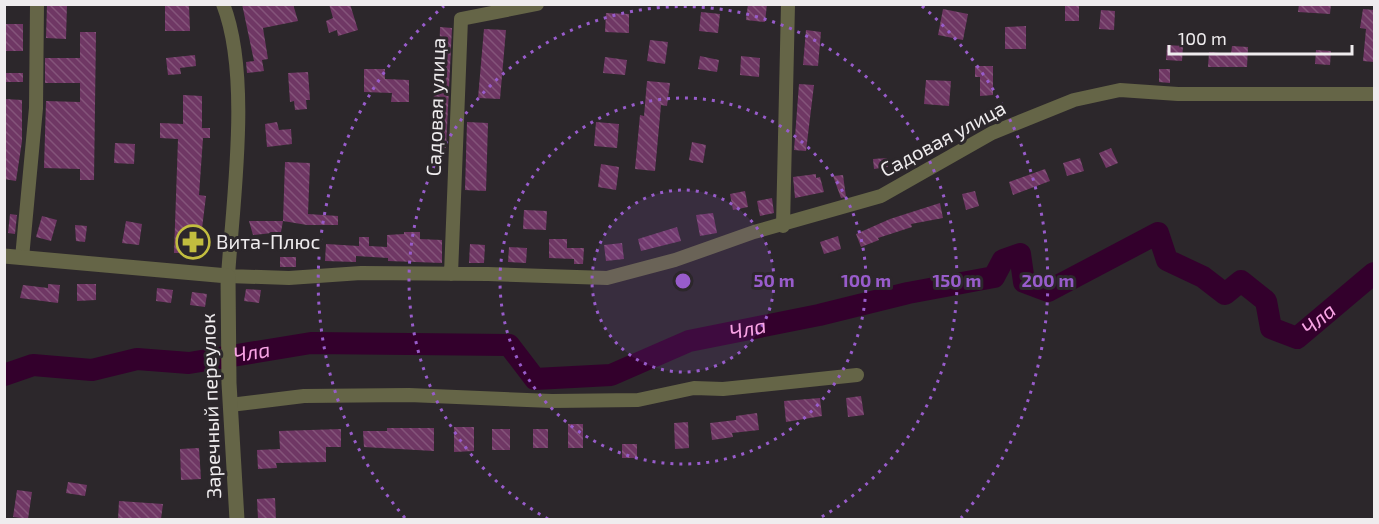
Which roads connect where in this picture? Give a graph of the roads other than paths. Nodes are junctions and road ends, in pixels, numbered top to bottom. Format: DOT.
graph roads {
  1 [pos="37,4"];
  2 [pos="223,4"];
  3 [pos="537,4"];
  4 [pos="788,4"];
  5 [pos="1374,94"];
  6 [pos="783,226"];
  7 [pos="4,256"];
  8 [pos="22,258"];
  9 [pos="451,274"];
  10 [pos="228,276"];
  11 [pos="857,375"];
  12 [pos="230,405"];
  13 [pos="237,519"];
  1 -- 8 [label="street"];
  2 -- 10 [label="street, Заречный переулок"];
  3 -- 9 [label="street, Садовая улица"];
  4 -- 6 [label="street"];
  5 -- 6 [label="street, Садовая улица"];
  6 -- 9 [label="street, Садовая улица"];
  7 -- 8 [label="street, Садовая улица"];
  8 -- 10 [label="street, Садовая улица"];
  9 -- 10 [label="street, Садовая улица"];
  10 -- 12 [label="street, Заречный переулок"];
  11 -- 12 [label="street"];
  12 -- 13 [label="street, Заречный переулок"];
}
